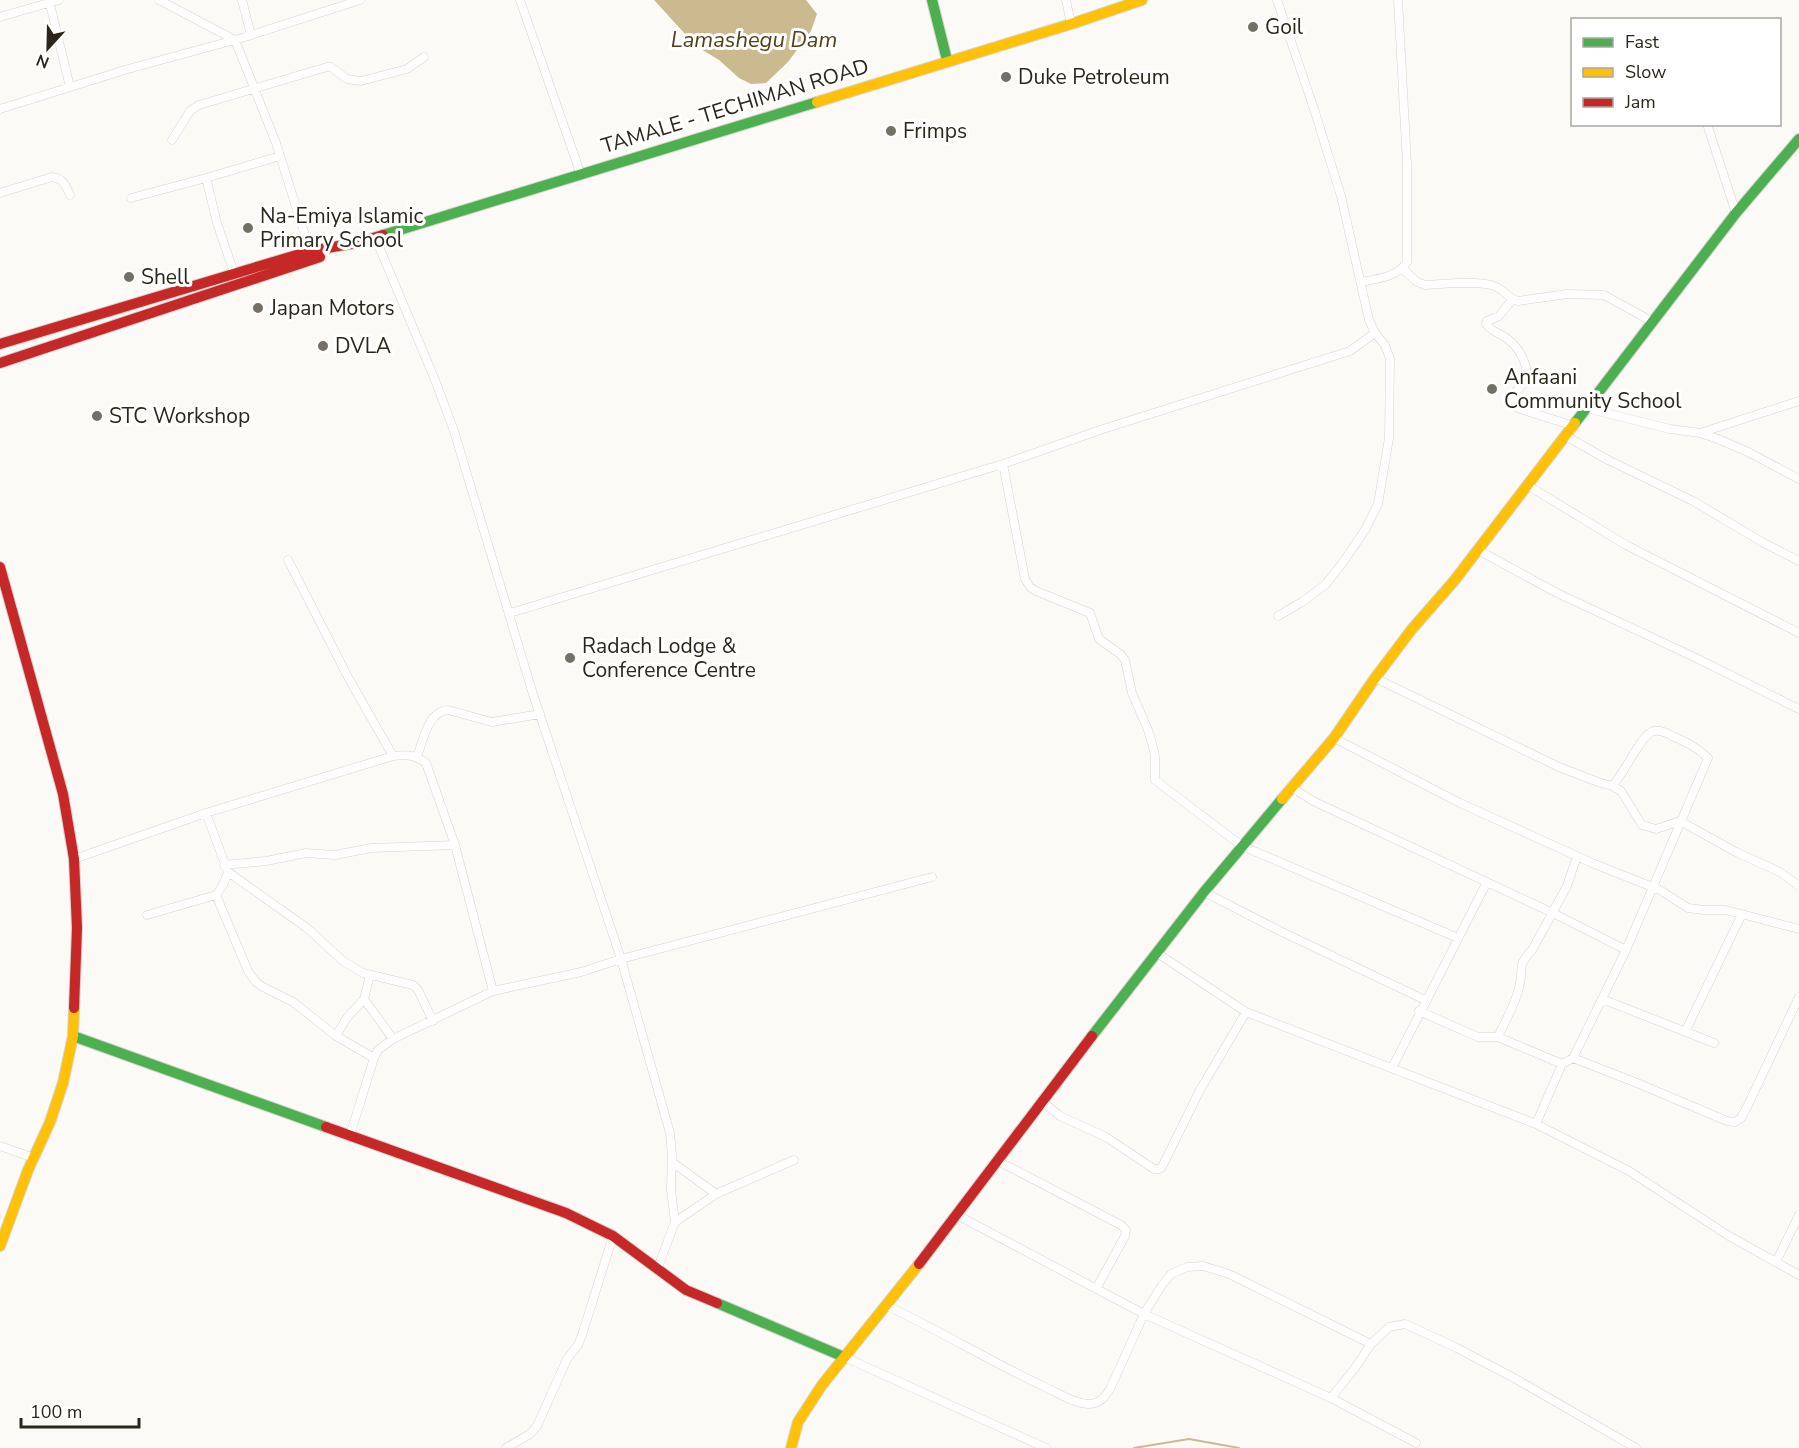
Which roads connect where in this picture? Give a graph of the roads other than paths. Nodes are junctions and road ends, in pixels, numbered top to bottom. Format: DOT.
graph roads {
  1 [pos="59,0"];
  2 [pos="159,0"];
  3 [pos="242,0"];
  4 [pos="360,0"];
  5 [pos="520,0"];
  6 [pos="932,0"];
  7 [pos="1066,0"];
  8 [pos="1142,0"];
  9 [pos="1277,0"];
  10 [pos="1398,0"];
  11 [pos="49,2"];
  12 [pos="0,17"];
  13 [pos="1071,24"];
  14 [pos="251,35"];
  15 [pos="236,40"];
  16 [pos="423,57"];
  17 [pos="947,60"];
  18 [pos="70,87"];
  19 [pos="255,88"];
  20 [pos="0,109"];
  21 [pos="1708,126"];
  22 [pos="1799,139"];
  23 [pos="172,140"];
  24 [pos="280,156"];
  25 [pos="581,175"];
  26 [pos="206,178"];
  27 [pos="0,193"];
  28 [pos="70,195"];
  29 [pos="131,198"];
  30 [pos="1737,213"];
  31 [pos="375,237"];
  32 [pos="339,247"];
  33 [pos="310,251"];
  34 [pos="1403,268"];
  35 [pos="234,273"];
  36 [pos="1361,282"];
  37 [pos="188,287"];
  38 [pos="1512,300"];
  39 [pos="191,301"];
  40 [pos="1653,322"];
  41 [pos="1375,333"];
  42 [pos="0,344"];
  43 [pos="0,363"];
  44 [pos="1799,401"];
  45 [pos="1586,408"];
  46 [pos="1574,426"];
  47 [pos="1700,433"];
  48 [pos="1566,436"];
  49 [pos="1003,464"];
  50 [pos="1799,479"];
  51 [pos="1527,485"];
  52 [pos="1478,550"];
  53 [pos="288,560"];
  54 [pos="1799,561"];
  55 [pos="0,567"];
  56 [pos="510,613"];
  57 [pos="1278,616"];
  58 [pos="1799,633"];
  59 [pos="1375,678"];
  60 [pos="1799,709"];
  61 [pos="540,714"];
  62 [pos="1334,738"];
  63 [pos="393,756"];
  64 [pos="417,757"];
  65 [pos="1612,786"];
  66 [pos="1291,787"];
  67 [pos="206,813"];
  68 [pos="1680,820"];
  69 [pos="455,845"];
  70 [pos="1242,846"];
  71 [pos="1577,856"];
  72 [pos="74,859"];
  73 [pos="226,869"];
  74 [pos="932,877"];
  75 [pos="1487,882"];
  76 [pos="1651,886"];
  77 [pos="1799,886"];
  78 [pos="1204,892"];
  79 [pos="216,895"];
  80 [pos="1552,913"];
  81 [pos="1742,914"];
  82 [pos="147,915"];
  83 [pos="1799,929"];
  84 [pos="1458,938"];
  85 [pos="1626,950"];
  86 [pos="1157,953"];
  87 [pos="621,959"];
  88 [pos="370,975"];
  89 [pos="493,991"];
  90 [pos="363,999"];
  91 [pos="1602,999"];
  92 [pos="1425,1000"];
  93 [pos="1798,1002"];
  94 [pos="1419,1011"];
  95 [pos="1246,1012"];
  96 [pos="433,1021"];
  97 [pos="1685,1032"];
  98 [pos="73,1036"];
  99 [pos="336,1036"];
  100 [pos="1498,1037"];
  101 [pos="393,1039"];
  102 [pos="1714,1043"];
  103 [pos="374,1058"];
  104 [pos="1573,1058"];
  105 [pos="1562,1064"];
  106 [pos="1392,1068"];
  107 [pos="1043,1102"];
  108 [pos="1536,1124"];
  109 [pos="350,1135"];
  110 [pos="0,1146"];
  111 [pos="34,1158"];
  112 [pos="794,1160"];
  113 [pos="998,1161"];
  114 [pos="672,1162"];
  115 [pos="716,1194"];
  116 [pos="957,1215"];
  117 [pos="1799,1215"];
  118 [pos="675,1222"];
  119 [pos="613,1236"];
  120 [pos="0,1246"];
  121 [pos="1776,1262"];
  122 [pos="658,1267"];
  123 [pos="1799,1275"];
  124 [pos="1096,1289"];
  125 [pos="887,1306"];
  126 [pos="1144,1314"];
  127 [pos="1371,1344"];
  128 [pos="844,1357"];
  129 [pos="1331,1398"];
  130 [pos="1416,1443"];
  131 [pos="506,1448"];
  132 [pos="791,1448"];
  133 [pos="1046,1448"];
  134 [pos="1636,1448"];
  1 -- 11 [label="street"];
  2 -- 15 [label="street"];
  3 -- 14 [label="street"];
  4 -- 14 [label="street"];
  5 -- 25 [label="street"];
  6 -- 17 [label="main road"];
  7 -- 13 [label="street"];
  8 -- 13 [label="main road, TAMALE - TECHIMAN ROAD"];
  9 -- 36 [label="street"];
  10 -- 34 [label="street"];
  11 -- 12 [label="street"];
  11 -- 18 [label="street"];
  13 -- 17 [label="main road, TAMALE - TECHIMAN ROAD"];
  14 -- 15 [label="street"];
  15 -- 18 [label="street"];
  15 -- 19 [label="street"];
  16 -- 19 [label="street"];
  17 -- 25 [label="main road, TAMALE - TECHIMAN ROAD"];
  18 -- 20 [label="street"];
  19 -- 23 [label="street"];
  19 -- 24 [label="street"];
  21 -- 30 [label="street"];
  22 -- 30 [label="main road"];
  24 -- 26 [label="street"];
  24 -- 33 [label="street"];
  25 -- 31 [label="main road, TAMALE - TECHIMAN ROAD"];
  26 -- 29 [label="street"];
  26 -- 35 [label="street"];
  27 -- 28 [label="street"];
  30 -- 40 [label="main road"];
  31 -- 32 [label="main road, TAMALE - TECHIMAN ROAD"];
  31 -- 56 [label="street"];
  32 -- 33 [label="main road"];
  32 -- 39 [label="main road"];
  33 -- 35 [label="main road"];
  34 -- 36 [label="street"];
  34 -- 38 [label="street"];
  35 -- 37 [label="main road"];
  36 -- 41 [label="street"];
  37 -- 39 [label="main road"];
  37 -- 42 [label="main road"];
  38 -- 40 [label="street"];
  38 -- 46 [label="street"];
  39 -- 43 [label="main road"];
  40 -- 45 [label="main road"];
  41 -- 49 [label="street"];
  41 -- 57 [label="street"];
  44 -- 47 [label="street"];
  45 -- 46 [label="main road"];
  45 -- 47 [label="street"];
  46 -- 48 [label="main road"];
  47 -- 50 [label="street"];
  48 -- 51 [label="main road"];
  48 -- 54 [label="street"];
  49 -- 56 [label="street"];
  49 -- 70 [label="street"];
  51 -- 52 [label="main road"];
  51 -- 58 [label="street"];
  52 -- 59 [label="main road"];
  52 -- 60 [label="street"];
  53 -- 63 [label="street"];
  55 -- 72 [label="main road"];
  56 -- 61 [label="street"];
  59 -- 62 [label="main road"];
  59 -- 65 [label="street"];
  61 -- 64 [label="street"];
  61 -- 87 [label="street"];
  62 -- 66 [label="main road"];
  62 -- 71 [label="street"];
  63 -- 64 [label="street"];
  63 -- 67 [label="street"];
  64 -- 69 [label="street"];
  65 -- 68 [label="street"];
  65 -- 68 [label="street"];
  66 -- 70 [label="main road"];
  66 -- 75 [label="street"];
  67 -- 72 [label="street"];
  67 -- 73 [label="street"];
  68 -- 76 [label="street"];
  68 -- 77 [label="street"];
  69 -- 73 [label="street"];
  69 -- 89 [label="street"];
  70 -- 78 [label="main road"];
  70 -- 84 [label="street"];
  71 -- 76 [label="street"];
  71 -- 80 [label="street"];
  72 -- 98 [label="main road"];
  73 -- 79 [label="street"];
  73 -- 88 [label="street"];
  74 -- 87 [label="street"];
  75 -- 80 [label="street"];
  75 -- 84 [label="street"];
  76 -- 81 [label="street"];
  76 -- 85 [label="street"];
  78 -- 86 [label="main road"];
  78 -- 92 [label="street"];
  79 -- 82 [label="street"];
  79 -- 99 [label="street"];
  80 -- 85 [label="street"];
  80 -- 100 [label="street"];
  81 -- 83 [label="street"];
  81 -- 97 [label="street"];
  84 -- 92 [label="street"];
  85 -- 91 [label="street"];
  86 -- 95 [label="street"];
  86 -- 107 [label="main road"];
  87 -- 89 [label="street"];
  87 -- 114 [label="street"];
  88 -- 90 [label="street"];
  88 -- 96 [label="street"];
  89 -- 96 [label="street"];
  90 -- 99 [label="street"];
  90 -- 101 [label="street"];
  91 -- 97 [label="street"];
  91 -- 104 [label="street"];
  92 -- 94 [label="street"];
  93 -- 104 [label="street"];
  94 -- 100 [label="street"];
  94 -- 106 [label="street"];
  95 -- 106 [label="street"];
  95 -- 107 [label="street"];
  96 -- 101 [label="street"];
  97 -- 102 [label="street"];
  98 -- 109 [label="main road"];
  98 -- 111 [label="main road"];
  99 -- 103 [label="street"];
  100 -- 105 [label="street"];
  101 -- 103 [label="street"];
  103 -- 109 [label="street"];
  104 -- 105 [label="street"];
  105 -- 108 [label="street"];
  106 -- 108 [label="street"];
  107 -- 113 [label="main road"];
  108 -- 121 [label="street"];
  109 -- 119 [label="main road"];
  110 -- 111 [label="street"];
  111 -- 120 [label="main road"];
  112 -- 115 [label="street"];
  113 -- 116 [label="main road"];
  113 -- 124 [label="street"];
  114 -- 115 [label="street"];
  114 -- 118 [label="street"];
  115 -- 118 [label="street"];
  116 -- 124 [label="street"];
  116 -- 125 [label="main road"];
  117 -- 121 [label="street"];
  118 -- 122 [label="street"];
  119 -- 122 [label="main road"];
  119 -- 131 [label="street"];
  121 -- 123 [label="street"];
  122 -- 128 [label="main road"];
  124 -- 126 [label="street"];
  125 -- 126 [label="street"];
  125 -- 128 [label="main road"];
  126 -- 127 [label="street"];
  126 -- 129 [label="street"];
  127 -- 129 [label="street"];
  127 -- 134 [label="street"];
  128 -- 132 [label="main road"];
  128 -- 133 [label="street"];
  129 -- 130 [label="street"];
}
